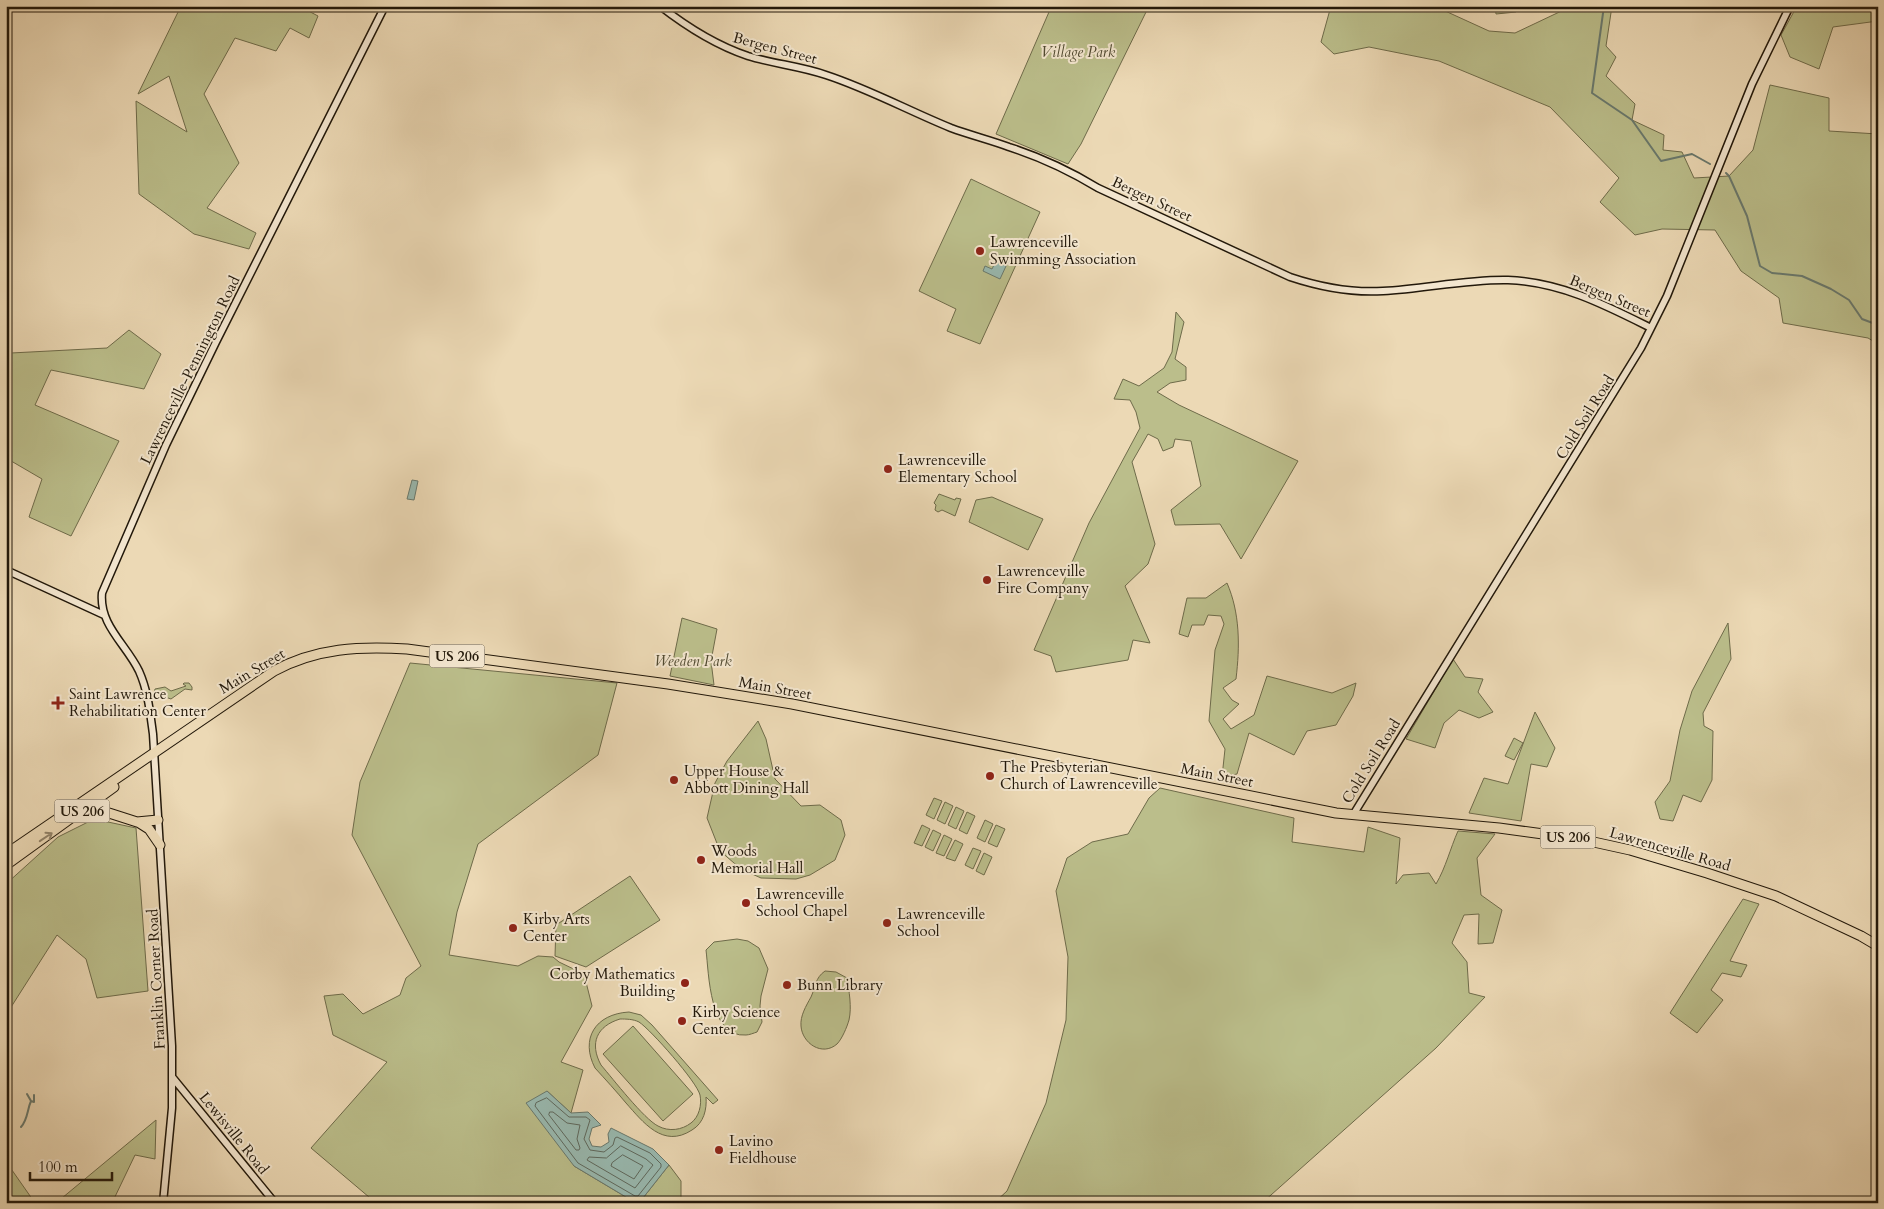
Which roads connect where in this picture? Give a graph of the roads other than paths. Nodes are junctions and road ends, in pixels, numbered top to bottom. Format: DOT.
graph roads {
  1 [pos="385,6"];
  2 [pos="660,6"];
  3 [pos="1790,6"];
  4 [pos="1651,328"];
  5 [pos="6,570"];
  6 [pos="104,615"];
  7 [pos="155,753"];
  8 [pos="1353,815"];
  9 [pos="72,818"];
  10 [pos="158,820"];
  11 [pos="137,822"];
  12 [pos="160,845"];
  13 [pos="9,854"];
  14 [pos="6,866"];
  15 [pos="1878,946"];
  16 [pos="173,1078"];
  17 [pos="163,1203"];
  18 [pos="275,1203"];
  1 -- 6 [label="street, Lawrenceville-Pennington Road"];
  2 -- 4 [label="street, Bergen Street"];
  3 -- 4 [label="street, Cold Soil Road"];
  4 -- 8 [label="street, Cold Soil Road"];
  5 -- 6 [label="street"];
  6 -- 7 [label="street"];
  7 -- 8 [label="highway, Main Street / US 206"];
  7 -- 9 [label="highway, US 206"];
  7 -- 10 [label="street, Franklin Corner Road"];
  7 -- 13 [label="highway, US 206"];
  8 -- 15 [label="highway, Lawrenceville Road / US 206"];
  9 -- 11 [label="highway"];
  13 -- 9 [label="highway, US 206, one-way"];
  10 -- 11 [label="highway"];
  10 -- 12 [label="street, Franklin Corner Road"];
  11 -- 12 [label="highway"];
  12 -- 16 [label="street, Franklin Corner Road"];
  13 -- 14 [label="highway"];
  16 -- 17 [label="street, Franklin Corner Road"];
  16 -- 18 [label="street, Lewisville Road"];
}
